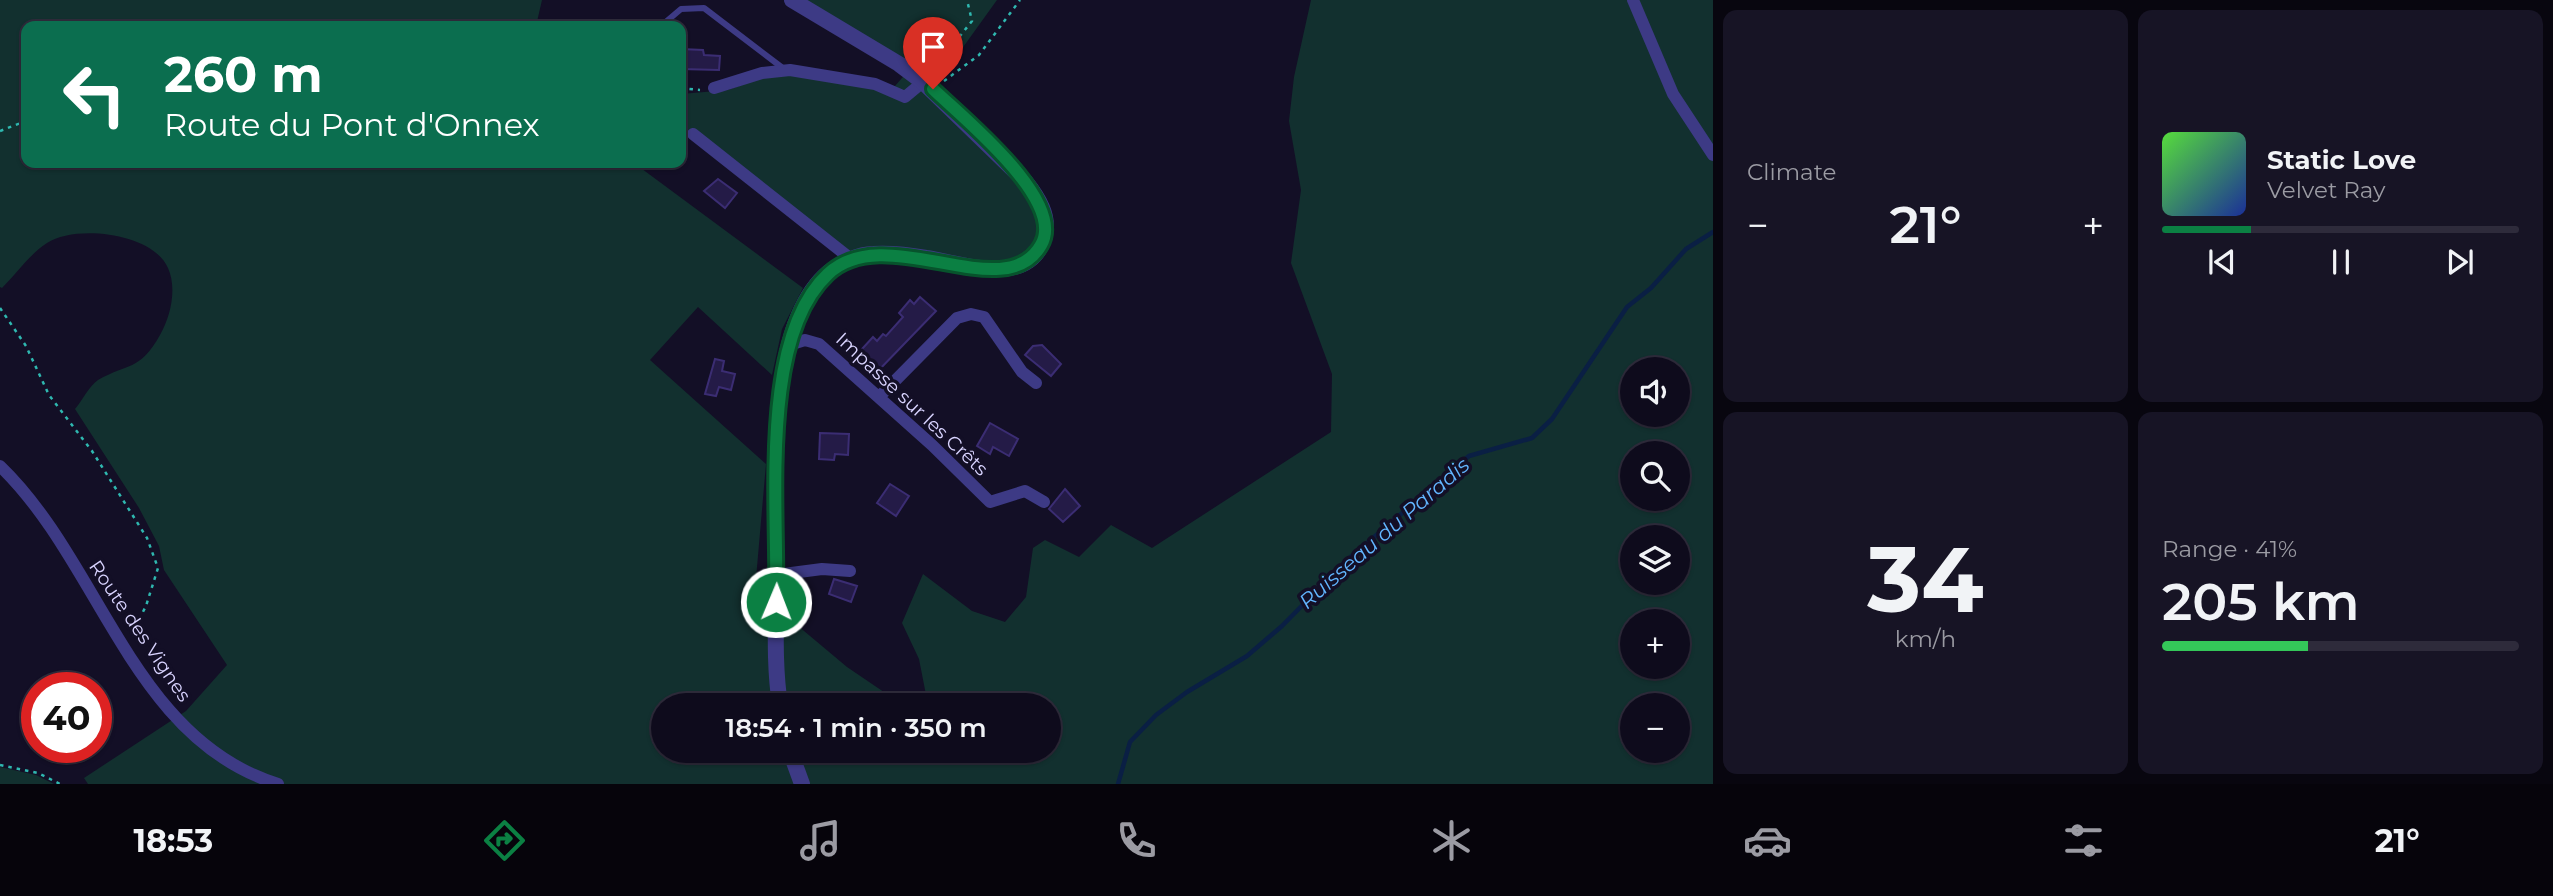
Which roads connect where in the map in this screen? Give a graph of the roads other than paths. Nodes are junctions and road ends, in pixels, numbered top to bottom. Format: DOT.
graph roads {
  1 [pos="792,0"];
  2 [pos="1633,0"];
  3 [pos="667,21"];
  4 [pos="785,70"];
  5 [pos="928,85"];
  6 [pos="714,88"];
  7 [pos="694,134"];
  8 [pos="1713,155"];
  9 [pos="851,260"];
  10 [pos="789,345"];
  11 [pos="1036,383"];
  12 [pos="879,397"];
  13 [pos="0,466"];
  14 [pos="1044,502"];
  15 [pos="850,571"];
  16 [pos="776,575"];
  17 [pos="779,693"];
  18 [pos="794,763"];
  19 [pos="278,784"];
  20 [pos="802,784"];
  1 -- 5 [label="street"];
  2 -- 8 [label="street"];
  3 -- 4 [label="lane"];
  4 -- 5 [label="street"];
  4 -- 6 [label="street"];
  5 -- 9 [label="street"];
  7 -- 9 [label="street"];
  9 -- 10 [label="street"];
  10 -- 12 [label="street, Impasse sur les Crêts"];
  10 -- 16 [label="street"];
  11 -- 12 [label="street"];
  12 -- 14 [label="street, Impasse sur les Crêts"];
  13 -- 19 [label="street, Route des Vignes"];
  15 -- 16 [label="street"];
  16 -- 17 [label="street"];
  18 -- 20 [label="street"];
}
